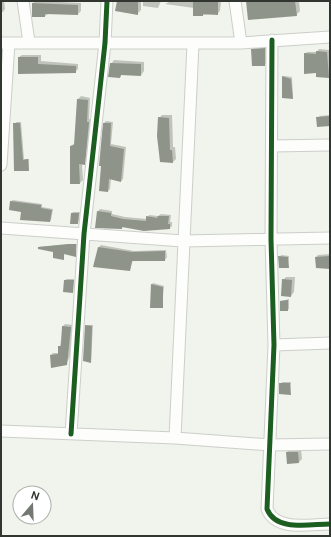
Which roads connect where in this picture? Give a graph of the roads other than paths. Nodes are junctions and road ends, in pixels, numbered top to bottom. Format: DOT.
graph roads {
  1 [pos="23,1"];
  2 [pos="107,1"];
  3 [pos="235,1"];
  4 [pos="330,37"];
  5 [pos="272,40"];
  6 [pos="29,42"];
  7 [pos="105,42"];
  8 [pos="5,43"];
  9 [pos="241,43"];
  10 [pos="193,44"];
  11 [pos="330,145"];
  12 [pos="272,146"];
  13 [pos="1,165"];
  14 [pos="1,228"];
  15 [pos="84,234"];
  16 [pos="330,238"];
  17 [pos="271,239"];
  18 [pos="183,242"];
  19 [pos="330,343"];
  20 [pos="274,345"];
  21 [pos="1,431"];
  22 [pos="71,434"];
  23 [pos="175,438"];
  24 [pos="330,444"];
  25 [pos="270,445"];
  26 [pos="330,524"];
  1 -- 6 [label="street"];
  2 -- 7 [label="street"];
  3 -- 9 [label="street"];
  4 -- 5 [label="street"];
  5 -- 9 [label="street"];
  5 -- 12 [label="street"];
  6 -- 7 [label="street"];
  6 -- 8 [label="street"];
  7 -- 10 [label="street"];
  7 -- 15 [label="street"];
  8 -- 13 [label="street"];
  9 -- 10 [label="street"];
  10 -- 18 [label="street"];
  11 -- 12 [label="street"];
  12 -- 17 [label="street"];
  14 -- 15 [label="street"];
  15 -- 18 [label="street"];
  15 -- 22 [label="street"];
  16 -- 17 [label="street"];
  17 -- 18 [label="street"];
  17 -- 20 [label="street"];
  18 -- 23 [label="street"];
  19 -- 20 [label="street"];
  20 -- 25 [label="street"];
  21 -- 22 [label="street"];
  22 -- 23 [label="street"];
  23 -- 25 [label="street"];
  24 -- 25 [label="street"];
  25 -- 26 [label="street"];
}
